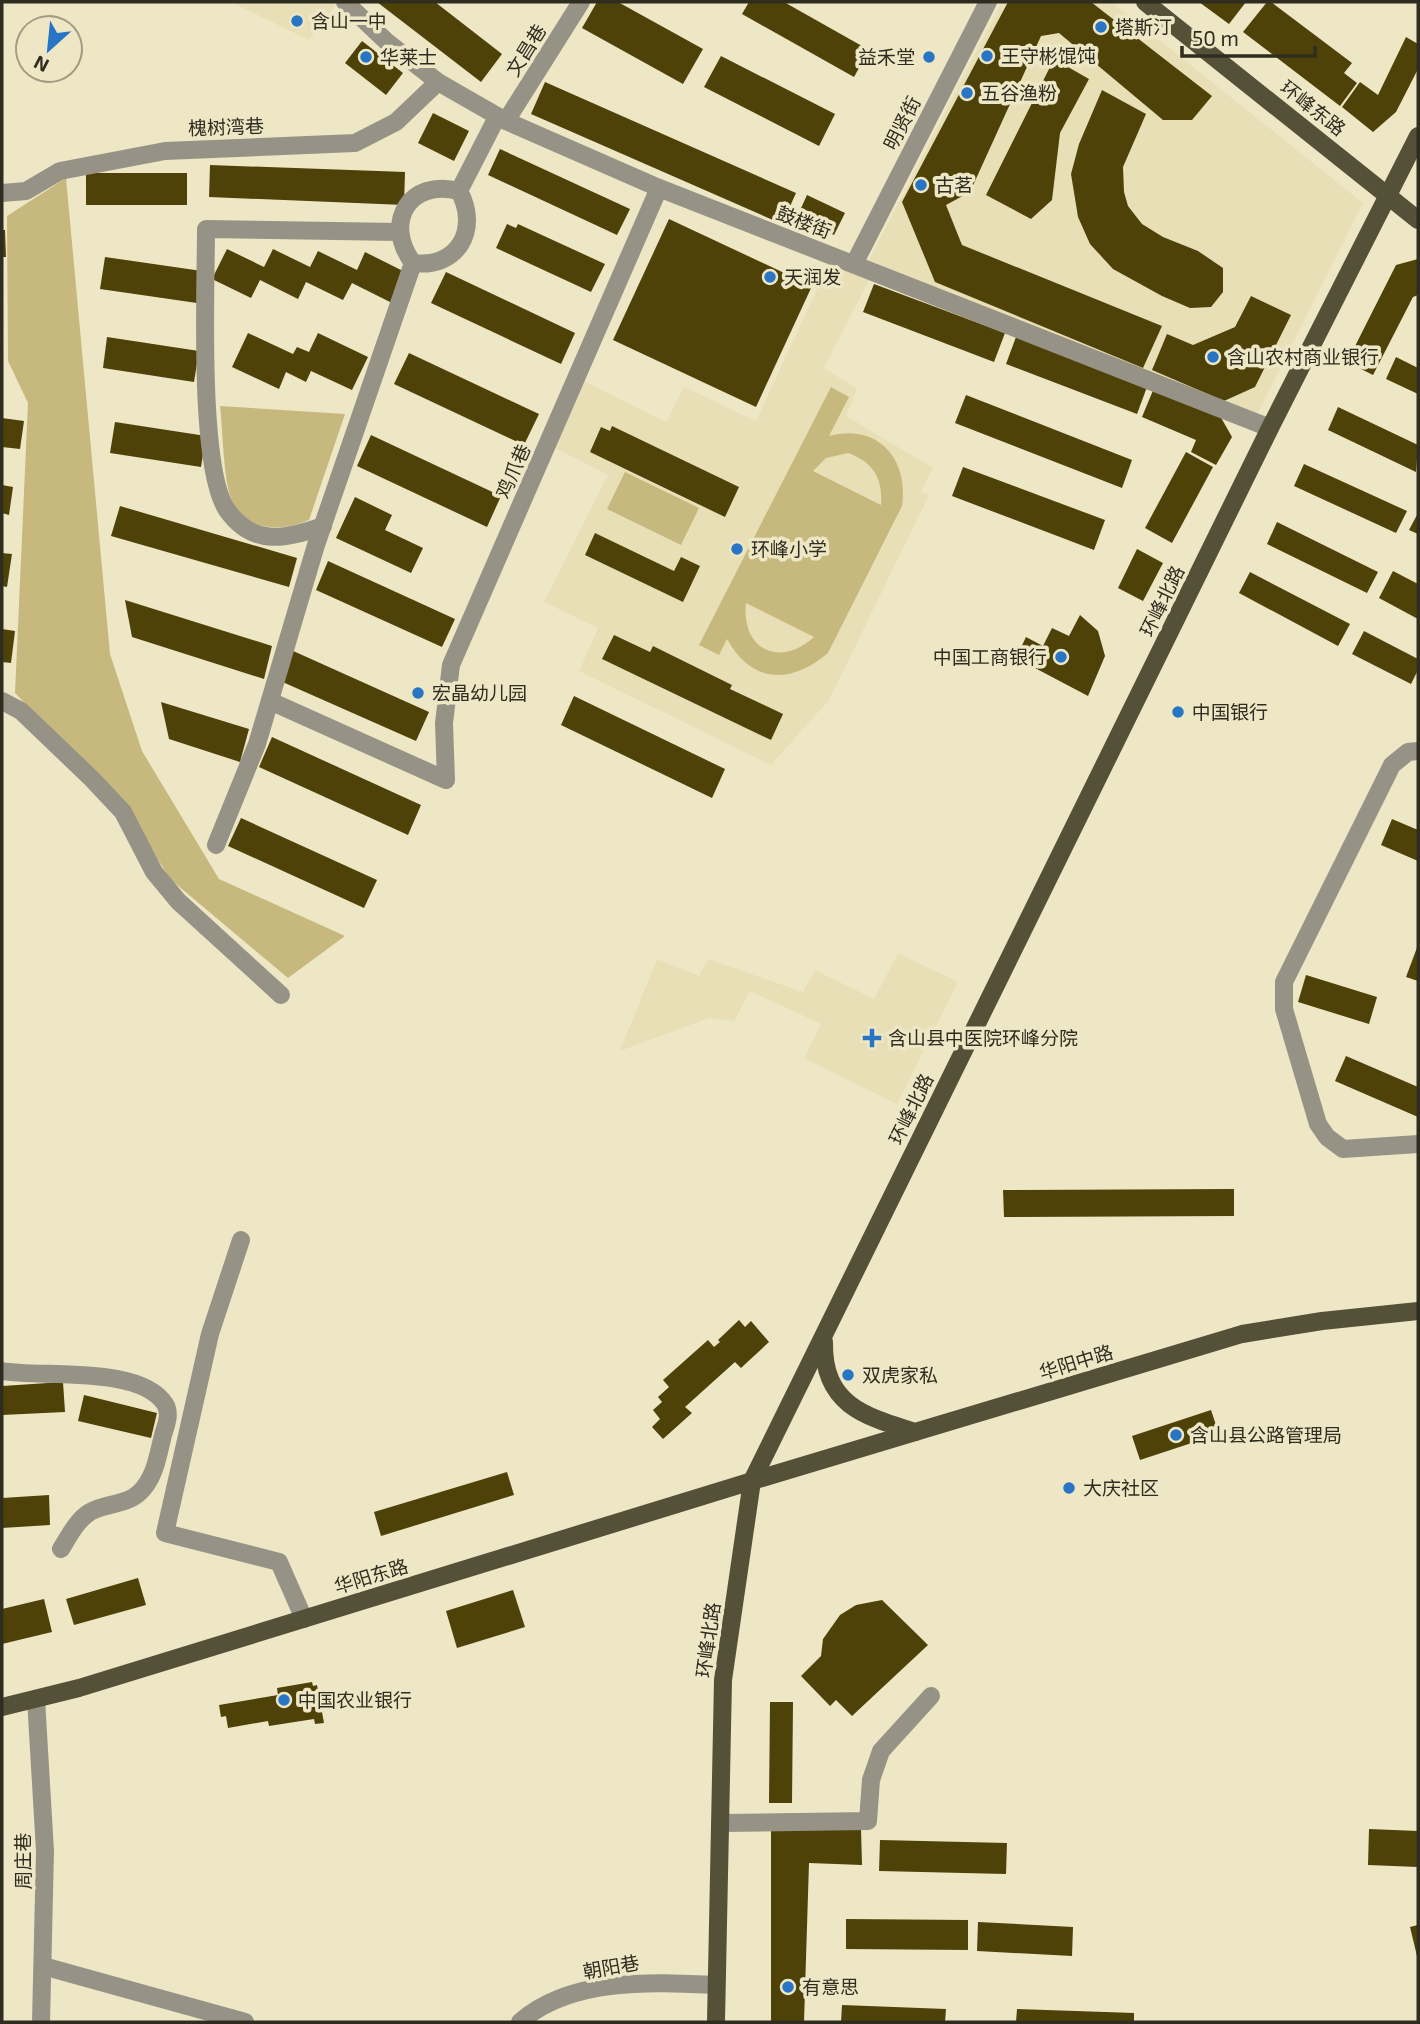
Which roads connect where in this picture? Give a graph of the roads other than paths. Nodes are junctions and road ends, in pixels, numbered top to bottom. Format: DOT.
graph roads {
  1 [pos="581,2"];
  2 [pos="988,2"];
  3 [pos="1145,2"];
  4 [pos="347,5"];
  5 [pos="438,82"];
  6 [pos="502,119"];
  7 [pos="1418,136"];
  8 [pos="659,188"];
  9 [pos="459,191"];
  10 [pos="2,193"];
  11 [pos="1389,195"];
  12 [pos="1418,220"];
  13 [pos="399,232"];
  14 [pos="413,263"];
  15 [pos="854,264"];
  16 [pos="1270,428"];
  17 [pos="323,526"];
  18 [pos="2,701"];
  19 [pos="270,701"];
  20 [pos="1418,751"];
  21 [pos="216,845"];
  22 [pos="281,995"];
  23 [pos="1418,1144"];
  24 [pos="241,1240"];
  25 [pos="1418,1311"];
  26 [pos="824,1336"];
  27 [pos="2,1371"];
  28 [pos="915,1432"];
  29 [pos="752,1480"];
  30 [pos="61,1549"];
  31 [pos="304,1619"];
  32 [pos="931,1696"];
  33 [pos="36,1699"];
  34 [pos="2,1707"];
  35 [pos="720,1823"];
  36 [pos="43,1966"];
  37 [pos="716,1985"];
  38 [pos="41,2022"];
  39 [pos="245,2022"];
  40 [pos="520,2022"];
  41 [pos="716,2022"];
  1 -- 6 [label="street, 文昌巷"];
  2 -- 15 [label="street, 明贤街"];
  3 -- 11 [label="main road, 环峰东路"];
  4 -- 5 [label="street, 鼓楼街"];
  5 -- 6 [label="street, 鼓楼街"];
  5 -- 10 [label="street, 槐树湾巷"];
  6 -- 8 [label="street, 鼓楼街"];
  6 -- 9 [label="street, 文昌巷"];
  7 -- 11 [label="main road, 环峰北路"];
  8 -- 15 [label="street, 鼓楼街"];
  8 -- 19 [label="street, 鸡爪巷"];
  9 -- 13 [label="street"];
  9 -- 14 [label="street"];
  11 -- 12 [label="main road, 环峰东路"];
  11 -- 16 [label="main road, 环峰北路"];
  13 -- 14 [label="street"];
  13 -- 17 [label="street"];
  14 -- 17 [label="street"];
  15 -- 16 [label="street, 鼓楼街"];
  16 -- 26 [label="main road, 环峰北路"];
  17 -- 19 [label="street"];
  18 -- 22 [label="street"];
  19 -- 21 [label="street"];
  20 -- 23 [label="street"];
  24 -- 31 [label="street"];
  25 -- 28 [label="main road, 华阳中路"];
  26 -- 28 [label="main road"];
  26 -- 29 [label="main road, 环峰北路"];
  27 -- 30 [label="street"];
  28 -- 29 [label="main road, 华阳中路"];
  29 -- 31 [label="main road, 华阳东路"];
  29 -- 35 [label="main road, 环峰北路"];
  31 -- 33 [label="main road, 华阳东路"];
  32 -- 35 [label="street"];
  33 -- 34 [label="main road, 华阳东路"];
  33 -- 36 [label="street, 周庄巷"];
  35 -- 37 [label="main road, 环峰北路"];
  36 -- 38 [label="street, 周庄巷"];
  36 -- 39 [label="street"];
  37 -- 40 [label="street, 朝阳巷"];
  37 -- 41 [label="main road, 环峰北路"];
}
